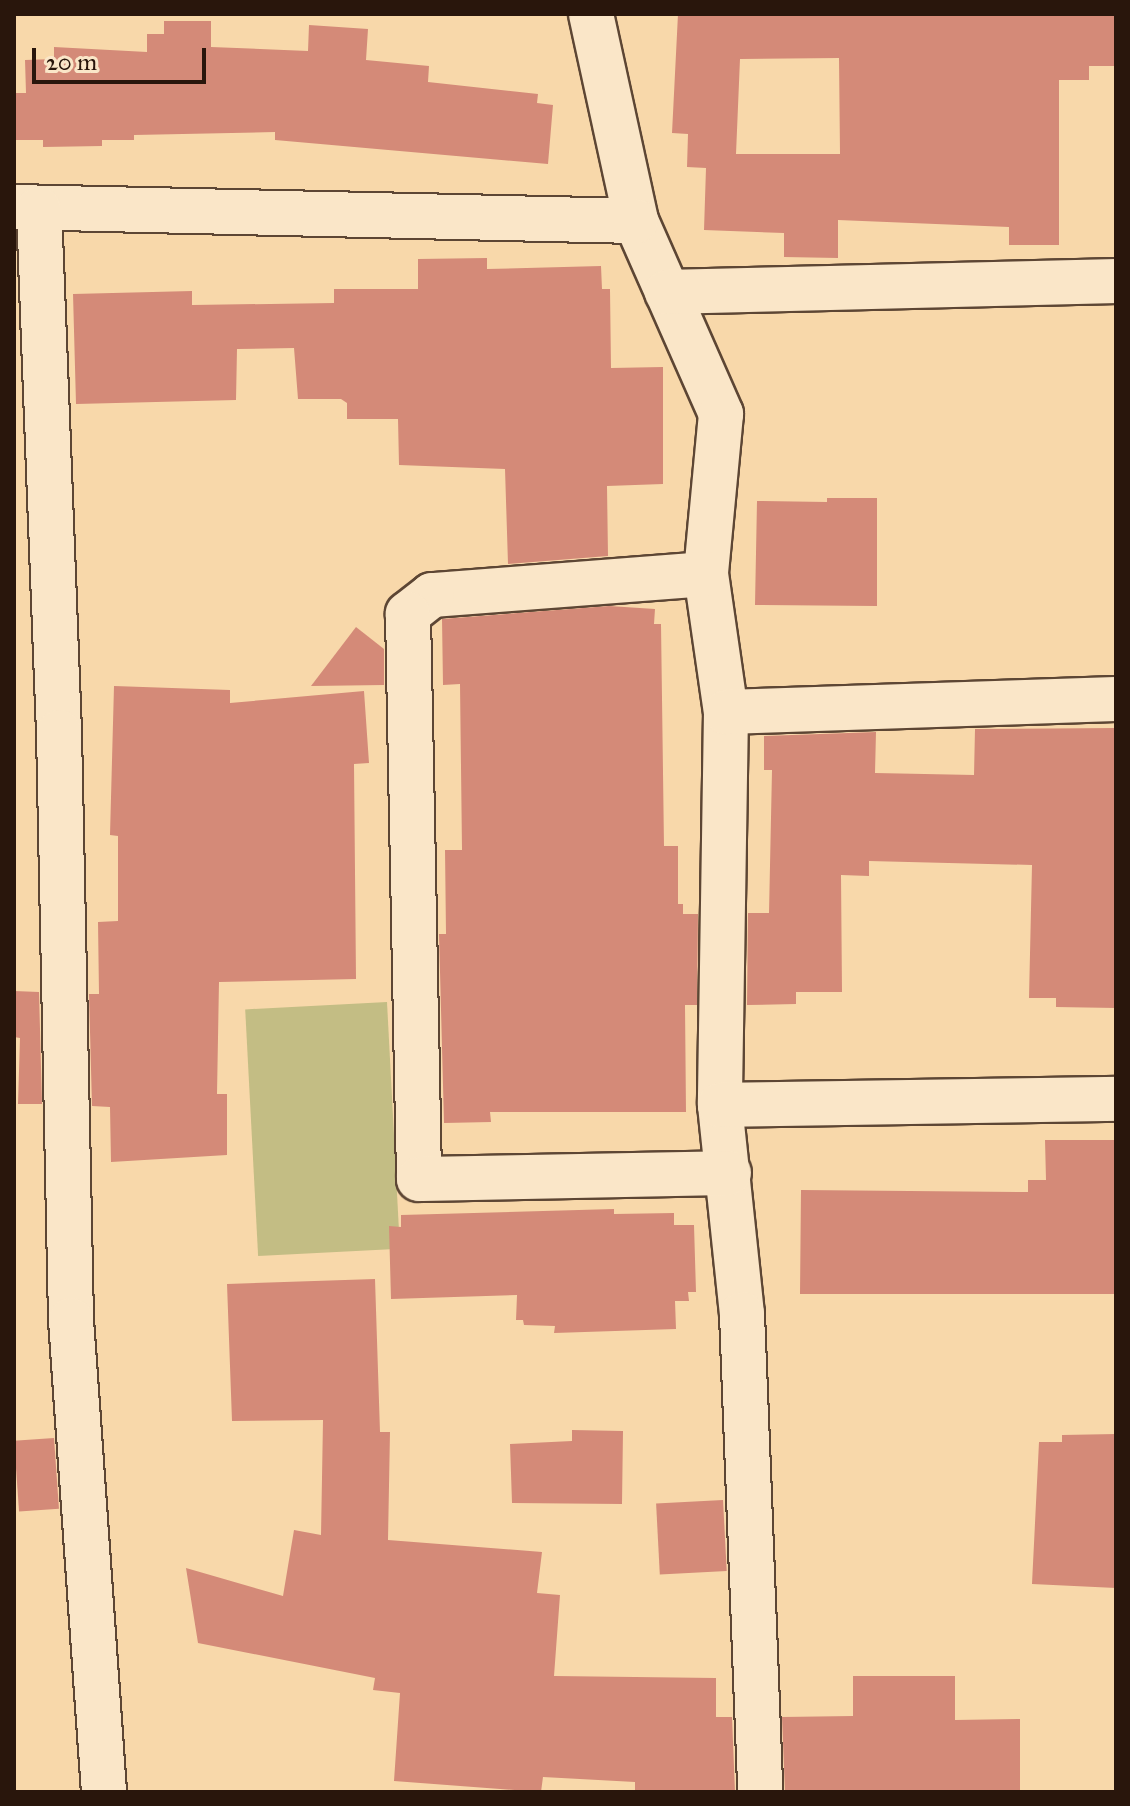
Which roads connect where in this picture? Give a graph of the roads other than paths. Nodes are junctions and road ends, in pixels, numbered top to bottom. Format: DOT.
graph roads {
  1 [pos="591,14"];
  2 [pos="27,208"];
  3 [pos="636,221"];
  4 [pos="1116,281"];
  5 [pos="667,292"];
  6 [pos="706,574"];
  7 [pos="1116,699"];
  8 [pos="726,712"];
  9 [pos="1116,1099"];
  10 [pos="720,1105"];
  11 [pos="729,1173"];
  12 [pos="104,1792"];
  13 [pos="760,1792"];
  1 -- 3 [label="street"];
  2 -- 3 [label="street"];
  2 -- 12 [label="street"];
  3 -- 5 [label="street"];
  4 -- 5 [label="street"];
  5 -- 6 [label="street"];
  6 -- 8 [label="street"];
  6 -- 11 [label="street"];
  7 -- 8 [label="street"];
  8 -- 10 [label="street"];
  9 -- 10 [label="street"];
  10 -- 11 [label="street"];
  11 -- 13 [label="street"];
}
